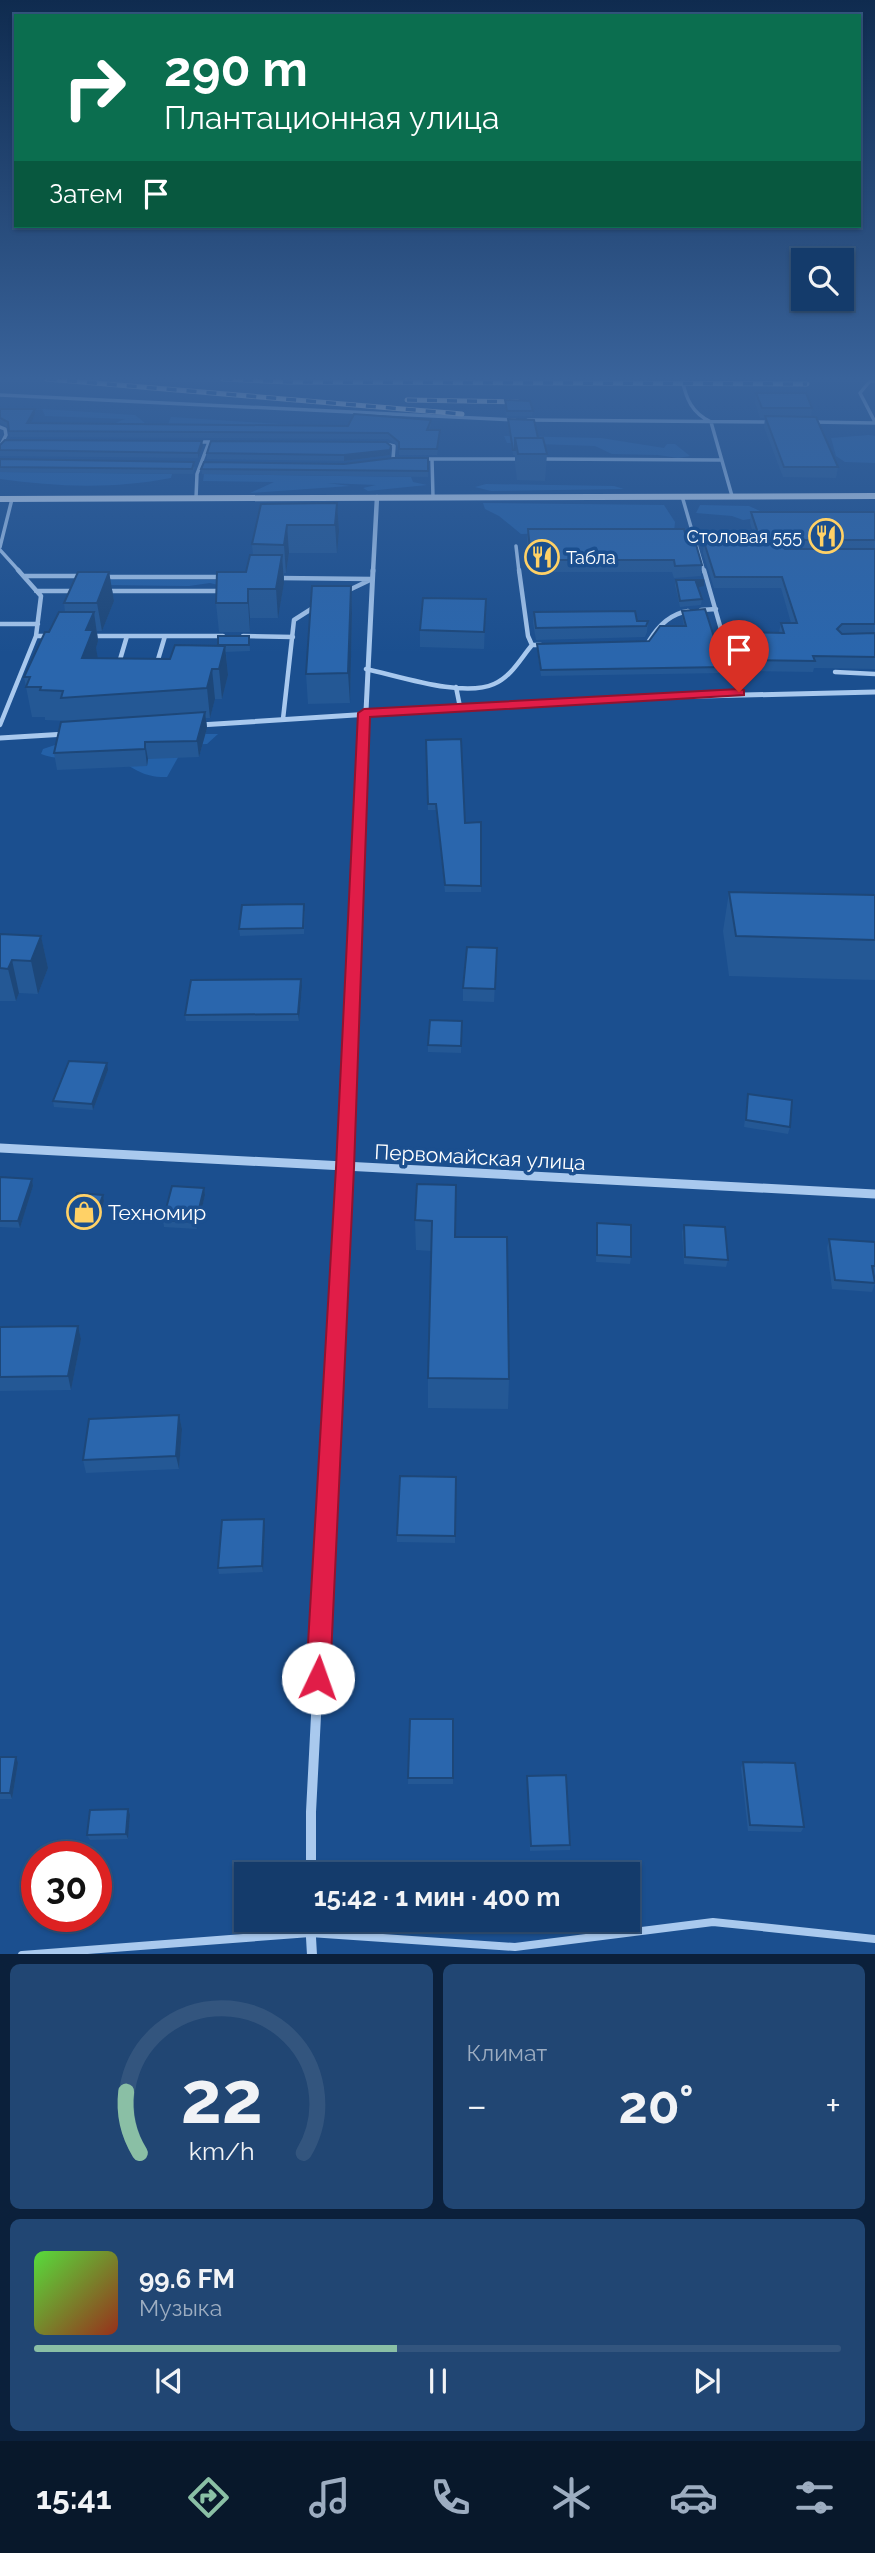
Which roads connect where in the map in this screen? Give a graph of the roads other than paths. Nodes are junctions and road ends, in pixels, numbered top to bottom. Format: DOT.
graph roads {
  1 [pos="198,470"];
  2 [pos="432,470"];
  3 [pos="724,470"];
  4 [pos="682,496"];
  5 [pos="732,496"];
  6 [pos="875,496"];
  7 [pos="377,497"];
  8 [pos="433,497"];
  9 [pos="196,498"];
  10 [pos="0,499"];
  11 [pos="12,499"];
  12 [pos="516,546"];
  13 [pos="0,548"];
  14 [pos="0,561"];
  15 [pos="10,561"];
  16 [pos="24,576"];
  17 [pos="232,578"];
  18 [pos="271,578"];
  19 [pos="372,579"];
  20 [pos="698,581"];
  21 [pos="708,581"];
  22 [pos="37,591"];
  23 [pos="77,591"];
  24 [pos="104,591"];
  25 [pos="224,591"];
  26 [pos="339,595"];
  27 [pos="327,601"];
  28 [pos="716,609"];
  29 [pos="0,624"];
  30 [pos="38,624"];
  31 [pos="36,636"];
  32 [pos="49,636"];
  33 [pos="88,636"];
  34 [pos="127,636"];
  35 [pos="165,636"];
  36 [pos="229,636"];
  37 [pos="242,636"];
  38 [pos="293,637"];
  39 [pos="648,642"];
  40 [pos="532,645"];
  41 [pos="545,645"];
  42 [pos="117,668"];
  43 [pos="366,669"];
  44 [pos="154,671"];
  45 [pos="835,672"];
  46 [pos="875,674"];
  47 [pos="456,687"];
  48 [pos="739,692"];
  49 [pos="875,692"];
  50 [pos="460,707"];
  51 [pos="364,713"];
  52 [pos="283,719"];
  53 [pos="0,725"];
  54 [pos="189,725"];
  55 [pos="81,733"];
  56 [pos="0,738"];
  57 [pos="0,1148"];
  58 [pos="345,1168"];
  59 [pos="875,1194"];
  60 [pos="311,1862"];
  61 [pos="310,1933"];
  62 [pos="875,1939"];
  63 [pos="35,1954"];
  64 [pos="312,1954"];
  1 -- 9 [label="lane"];
  2 -- 8 [label="lane"];
  3 -- 5 [label="lane"];
  4 -- 5 [label="main road"];
  4 -- 8 [label="main road"];
  4 -- 21 [label="lane"];
  5 -- 6 [label="main road"];
  7 -- 8 [label="main road"];
  7 -- 9 [label="main road"];
  7 -- 19 [label="street"];
  9 -- 11 [label="main road"];
  10 -- 11 [label="main road"];
  11 -- 13 [label="lane"];
  12 -- 40 [label="lane"];
  13 -- 15 [label="lane"];
  14 -- 15 [label="lane"];
  15 -- 16 [label="lane"];
  16 -- 17 [label="lane"];
  16 -- 22 [label="lane"];
  18 -- 19 [label="lane"];
  19 -- 26 [label="lane"];
  19 -- 43 [label="street"];
  20 -- 21 [label="lane"];
  21 -- 28 [label="lane"];
  22 -- 23 [label="lane"];
  22 -- 30 [label="lane"];
  24 -- 25 [label="lane"];
  27 -- 38 [label="lane"];
  28 -- 39 [label="lane"];
  28 -- 48 [label="lane"];
  29 -- 30 [label="lane"];
  30 -- 31 [label="lane"];
  31 -- 32 [label="lane"];
  31 -- 53 [label="lane"];
  33 -- 34 [label="lane"];
  34 -- 35 [label="lane"];
  34 -- 42 [label="lane"];
  35 -- 36 [label="lane"];
  35 -- 44 [label="lane"];
  37 -- 38 [label="lane"];
  38 -- 52 [label="lane"];
  40 -- 41 [label="lane"];
  40 -- 47 [label="lane"];
  43 -- 47 [label="lane"];
  43 -- 51 [label="street"];
  45 -- 46 [label="lane"];
  47 -- 50 [label="lane"];
  48 -- 49 [label="street"];
  48 -- 50 [label="street"];
  50 -- 51 [label="street"];
  51 -- 52 [label="street"];
  51 -- 58 [label="street"];
  52 -- 54 [label="street"];
  55 -- 56 [label="street"];
  57 -- 58 [label="street, Первомайская улица"];
  58 -- 59 [label="street, Первомайская улица"];
  58 -- 60 [label="street"];
  61 -- 62 [label="lane"];
  61 -- 63 [label="lane"];
  61 -- 64 [label="street"];
}
